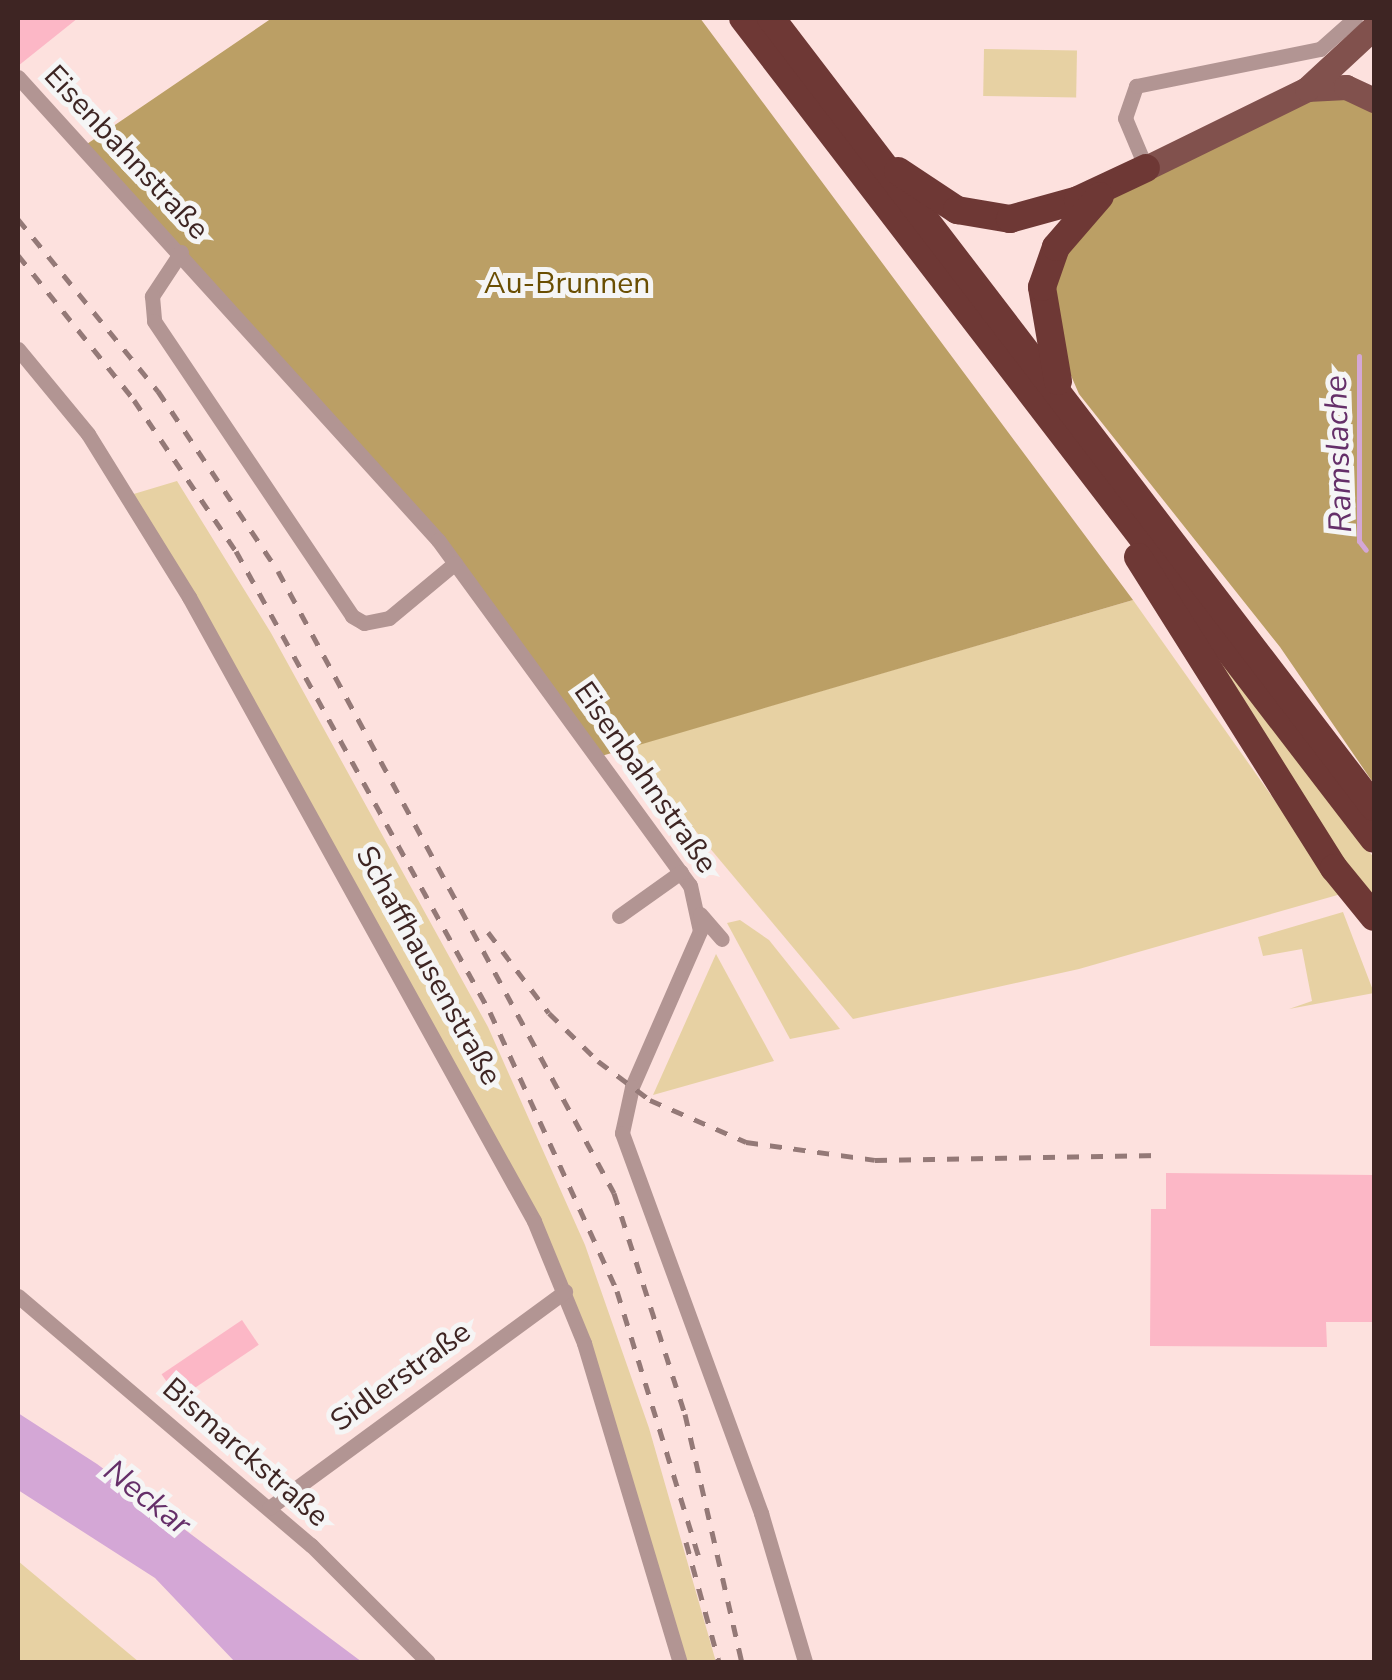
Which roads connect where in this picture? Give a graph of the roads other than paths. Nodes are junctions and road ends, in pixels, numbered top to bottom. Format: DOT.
graph roads {
  1 [pos="743,18"];
  2 [pos="771,18"];
  3 [pos="1355,18"];
  4 [pos="1374,27"];
  5 [pos="18,77"];
  6 [pos="1307,89"];
  7 [pos="1374,100"];
  8 [pos="878,161"];
  9 [pos="1146,168"];
  10 [pos="1106,189"];
  11 [pos="181,252"];
  12 [pos="18,349"];
  13 [pos="1064,402"];
  14 [pos="1112,497"];
  15 [pos="455,563"];
  16 [pos="1346,786"];
  17 [pos="1374,808"];
  18 [pos="1374,839"];
  19 [pos="681,872"];
  20 [pos="700,914"];
  21 [pos="619,916"];
  22 [pos="1374,917"];
  23 [pos="722,938"];
  24 [pos="565,1290"];
  25 [pos="18,1296"];
  26 [pos="269,1508"];
  27 [pos="428,1662"];
  28 [pos="680,1662"];
  29 [pos="805,1662"];
  1 -- 14 [label="highway"];
  2 -- 8 [label="highway"];
  3 -- 9 [label="street"];
  4 -- 6 [label="main road"];
  5 -- 11 [label="street, Eisenbahnstraße"];
  6 -- 7 [label="main road"];
  6 -- 9 [label="main road"];
  8 -- 10 [label="highway"];
  8 -- 13 [label="highway"];
  9 -- 10 [label="highway"];
  10 -- 13 [label="highway"];
  11 -- 15 [label="street, Eisenbahnstraße"];
  11 -- 15 [label="street"];
  12 -- 24 [label="street, Schaffhausenstraße"];
  13 -- 16 [label="highway"];
  14 -- 16 [label="highway"];
  14 -- 22 [label="highway"];
  15 -- 19 [label="street, Eisenbahnstraße"];
  16 -- 17 [label="highway"];
  16 -- 18 [label="highway"];
  19 -- 20 [label="street, Eisenbahnstraße"];
  19 -- 21 [label="street"];
  20 -- 23 [label="street"];
  20 -- 29 [label="street, Eisenbahnstraße"];
  24 -- 26 [label="street, Sidlerstraße"];
  24 -- 28 [label="street, Schaffhausenstraße"];
  25 -- 26 [label="street, Bismarckstraße"];
  26 -- 27 [label="street, Bismarckstraße"];
}
